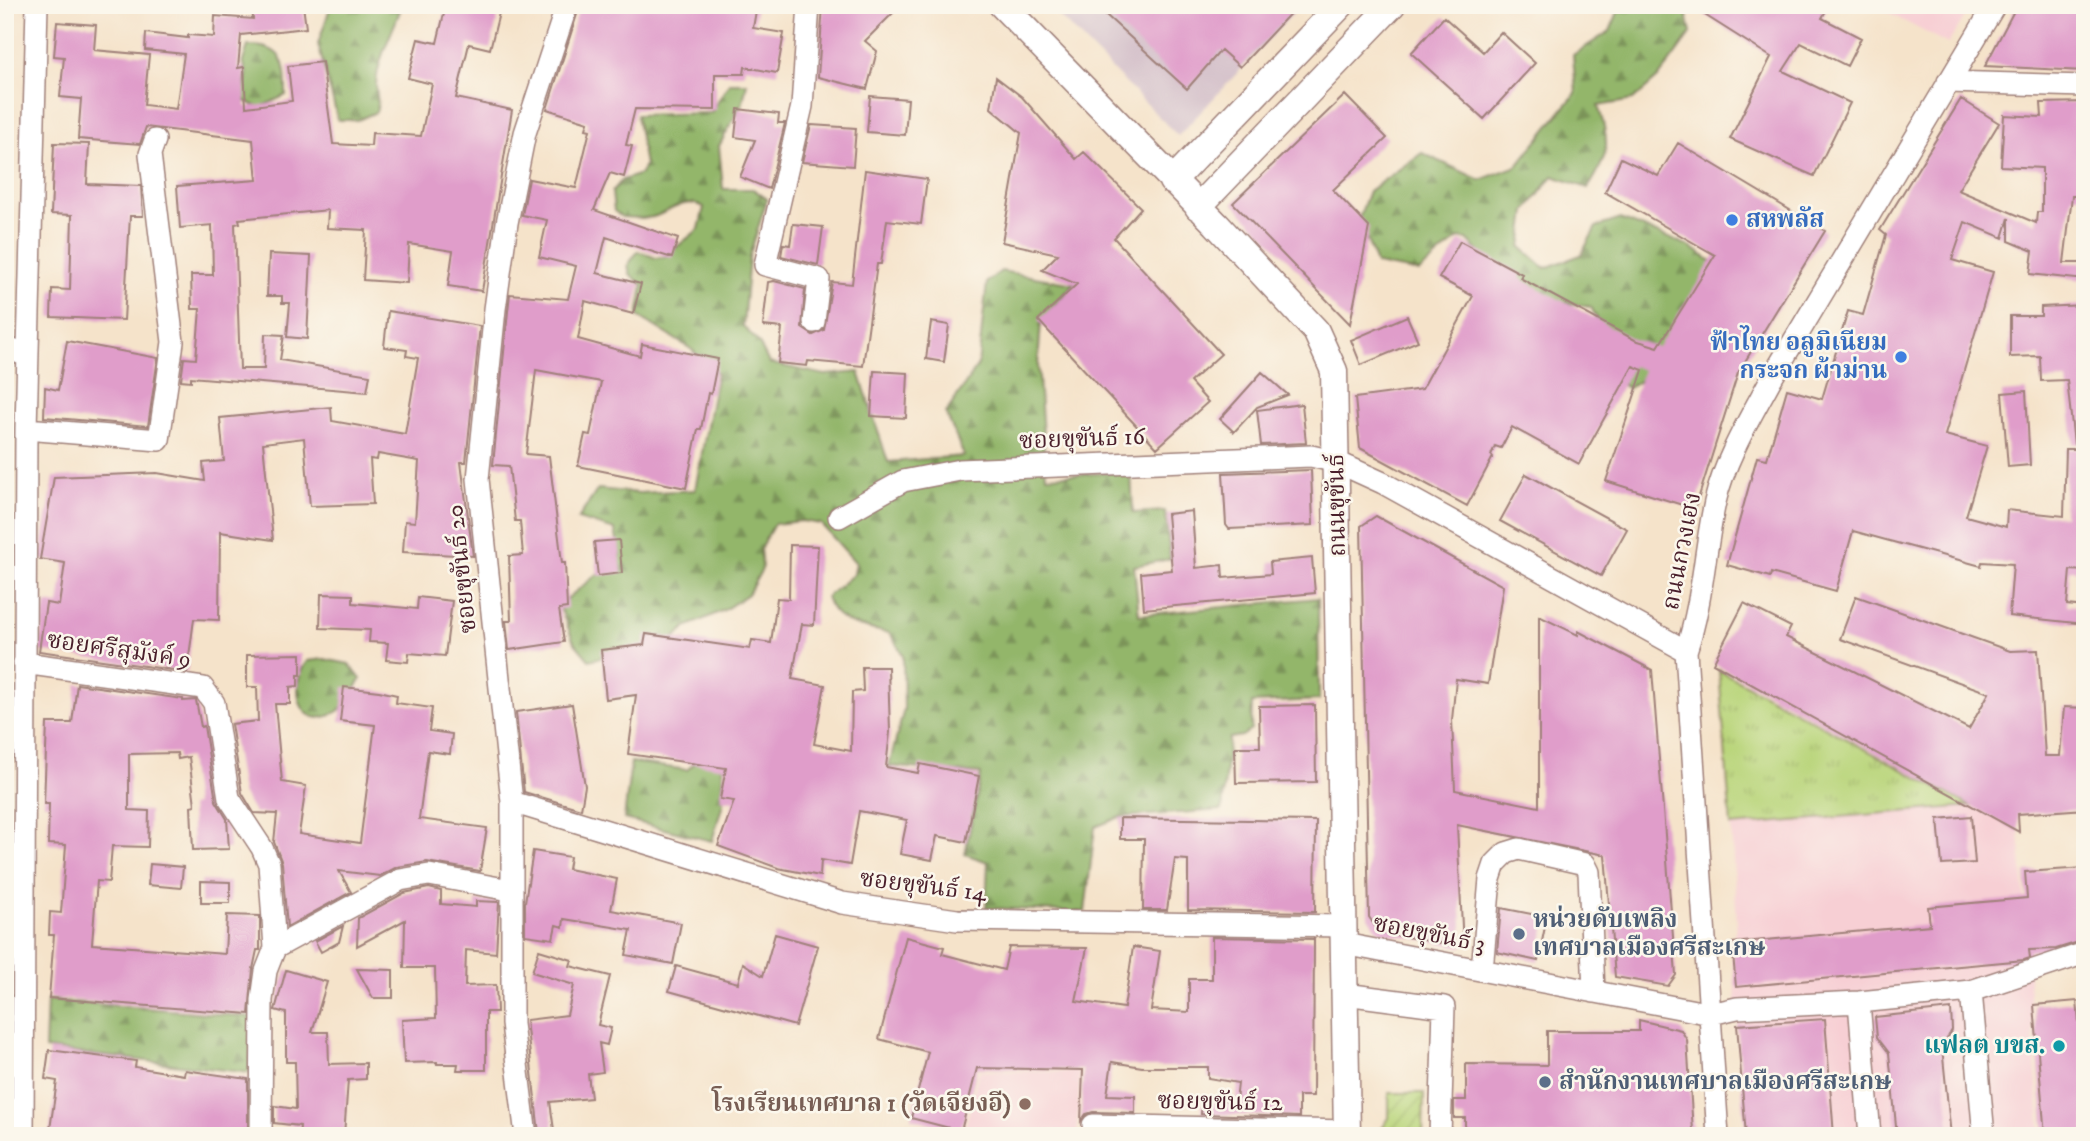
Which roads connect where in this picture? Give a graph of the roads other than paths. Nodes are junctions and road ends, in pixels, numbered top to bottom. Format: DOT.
graph roads {
  1 [pos="37,5"];
  2 [pos="567,5"];
  3 [pos="809,5"];
  4 [pos="1002,5"];
  5 [pos="1341,5"];
  6 [pos="1392,5"];
  7 [pos="1995,5"];
  8 [pos="1948,82"];
  9 [pos="2085,86"];
  10 [pos="155,140"];
  11 [pos="1172,181"];
  12 [pos="1198,207"];
  13 [pos="814,322"];
  14 [pos="5,347"];
  15 [pos="27,356"];
  16 [pos="26,429"];
  17 [pos="1337,462"];
  18 [pos="839,517"];
  19 [pos="1686,651"];
  20 [pos="24,663"];
  21 [pos="512,802"];
  22 [pos="14,827"];
  23 [pos="510,890"];
  24 [pos="1344,935"];
  25 [pos="275,948"];
  26 [pos="2085,953"];
  27 [pos="1482,970"];
  28 [pos="1971,991"];
  29 [pos="1594,992"];
  30 [pos="1345,994"];
  31 [pos="1859,1002"];
  32 [pos="1711,1014"];
  33 [pos="1093,1125"];
  34 [pos="17,1126"];
  35 [pos="1346,1133"];
  36 [pos="261,1136"];
  37 [pos="526,1136"];
  38 [pos="1440,1136"];
  39 [pos="1718,1136"];
  40 [pos="1870,1136"];
  41 [pos="1984,1136"];
  1 -- 15 [label="street"];
  2 -- 21 [label="street, ซอยขุขันธ์ 20"];
  3 -- 13 [label="street"];
  4 -- 11 [label="main road, ถนนขุขันธ์"];
  5 -- 11 [label="main road"];
  6 -- 12 [label="main road"];
  7 -- 8 [label="street, ถนนกวงเฮง"];
  8 -- 9 [label="street"];
  8 -- 19 [label="street, ถนนกวงเฮง"];
  10 -- 16 [label="street"];
  11 -- 12 [label="main road, ถนนขุขันธ์"];
  12 -- 17 [label="main road, ถนนขุขันธ์"];
  14 -- 15 [label="street"];
  15 -- 16 [label="street"];
  16 -- 20 [label="street"];
  17 -- 18 [label="street, ซอยขุขันธ์ 16"];
  17 -- 19 [label="street, ซอยขุขันธ์ 16"];
  17 -- 24 [label="main road, ถนนขุขันธ์"];
  19 -- 32 [label="street, ถนนกวงเฮง"];
  20 -- 22 [label="street"];
  20 -- 25 [label="street, ซอยศรีสุมังค์ 9"];
  21 -- 23 [label="street, ซอยขุขันธ์ 20"];
  21 -- 24 [label="street, ซอยขุขันธ์ 14"];
  22 -- 34 [label="street"];
  23 -- 25 [label="street"];
  23 -- 37 [label="street, ซอยขุขันธ์ 20"];
  24 -- 27 [label="street, ซอยขุขันธ์ 3"];
  24 -- 30 [label="main road, ถนนขุขันธ์"];
  25 -- 36 [label="street, ซอยศรีสุมังค์ 9"];
  26 -- 28 [label="street"];
  27 -- 29 [label="street, ซอยขุขันธ์ 3"];
  27 -- 29 [label="street"];
  28 -- 31 [label="street"];
  28 -- 41 [label="street"];
  29 -- 32 [label="street, ซอยขุขันธ์ 3"];
  30 -- 35 [label="main road, ถนนขุขันธ์"];
  30 -- 38 [label="street"];
  31 -- 32 [label="street"];
  31 -- 40 [label="street"];
  32 -- 39 [label="street, ถนนกวงเฮง"];
  33 -- 35 [label="street, ซอยขุขันธ์ 12"];
}
